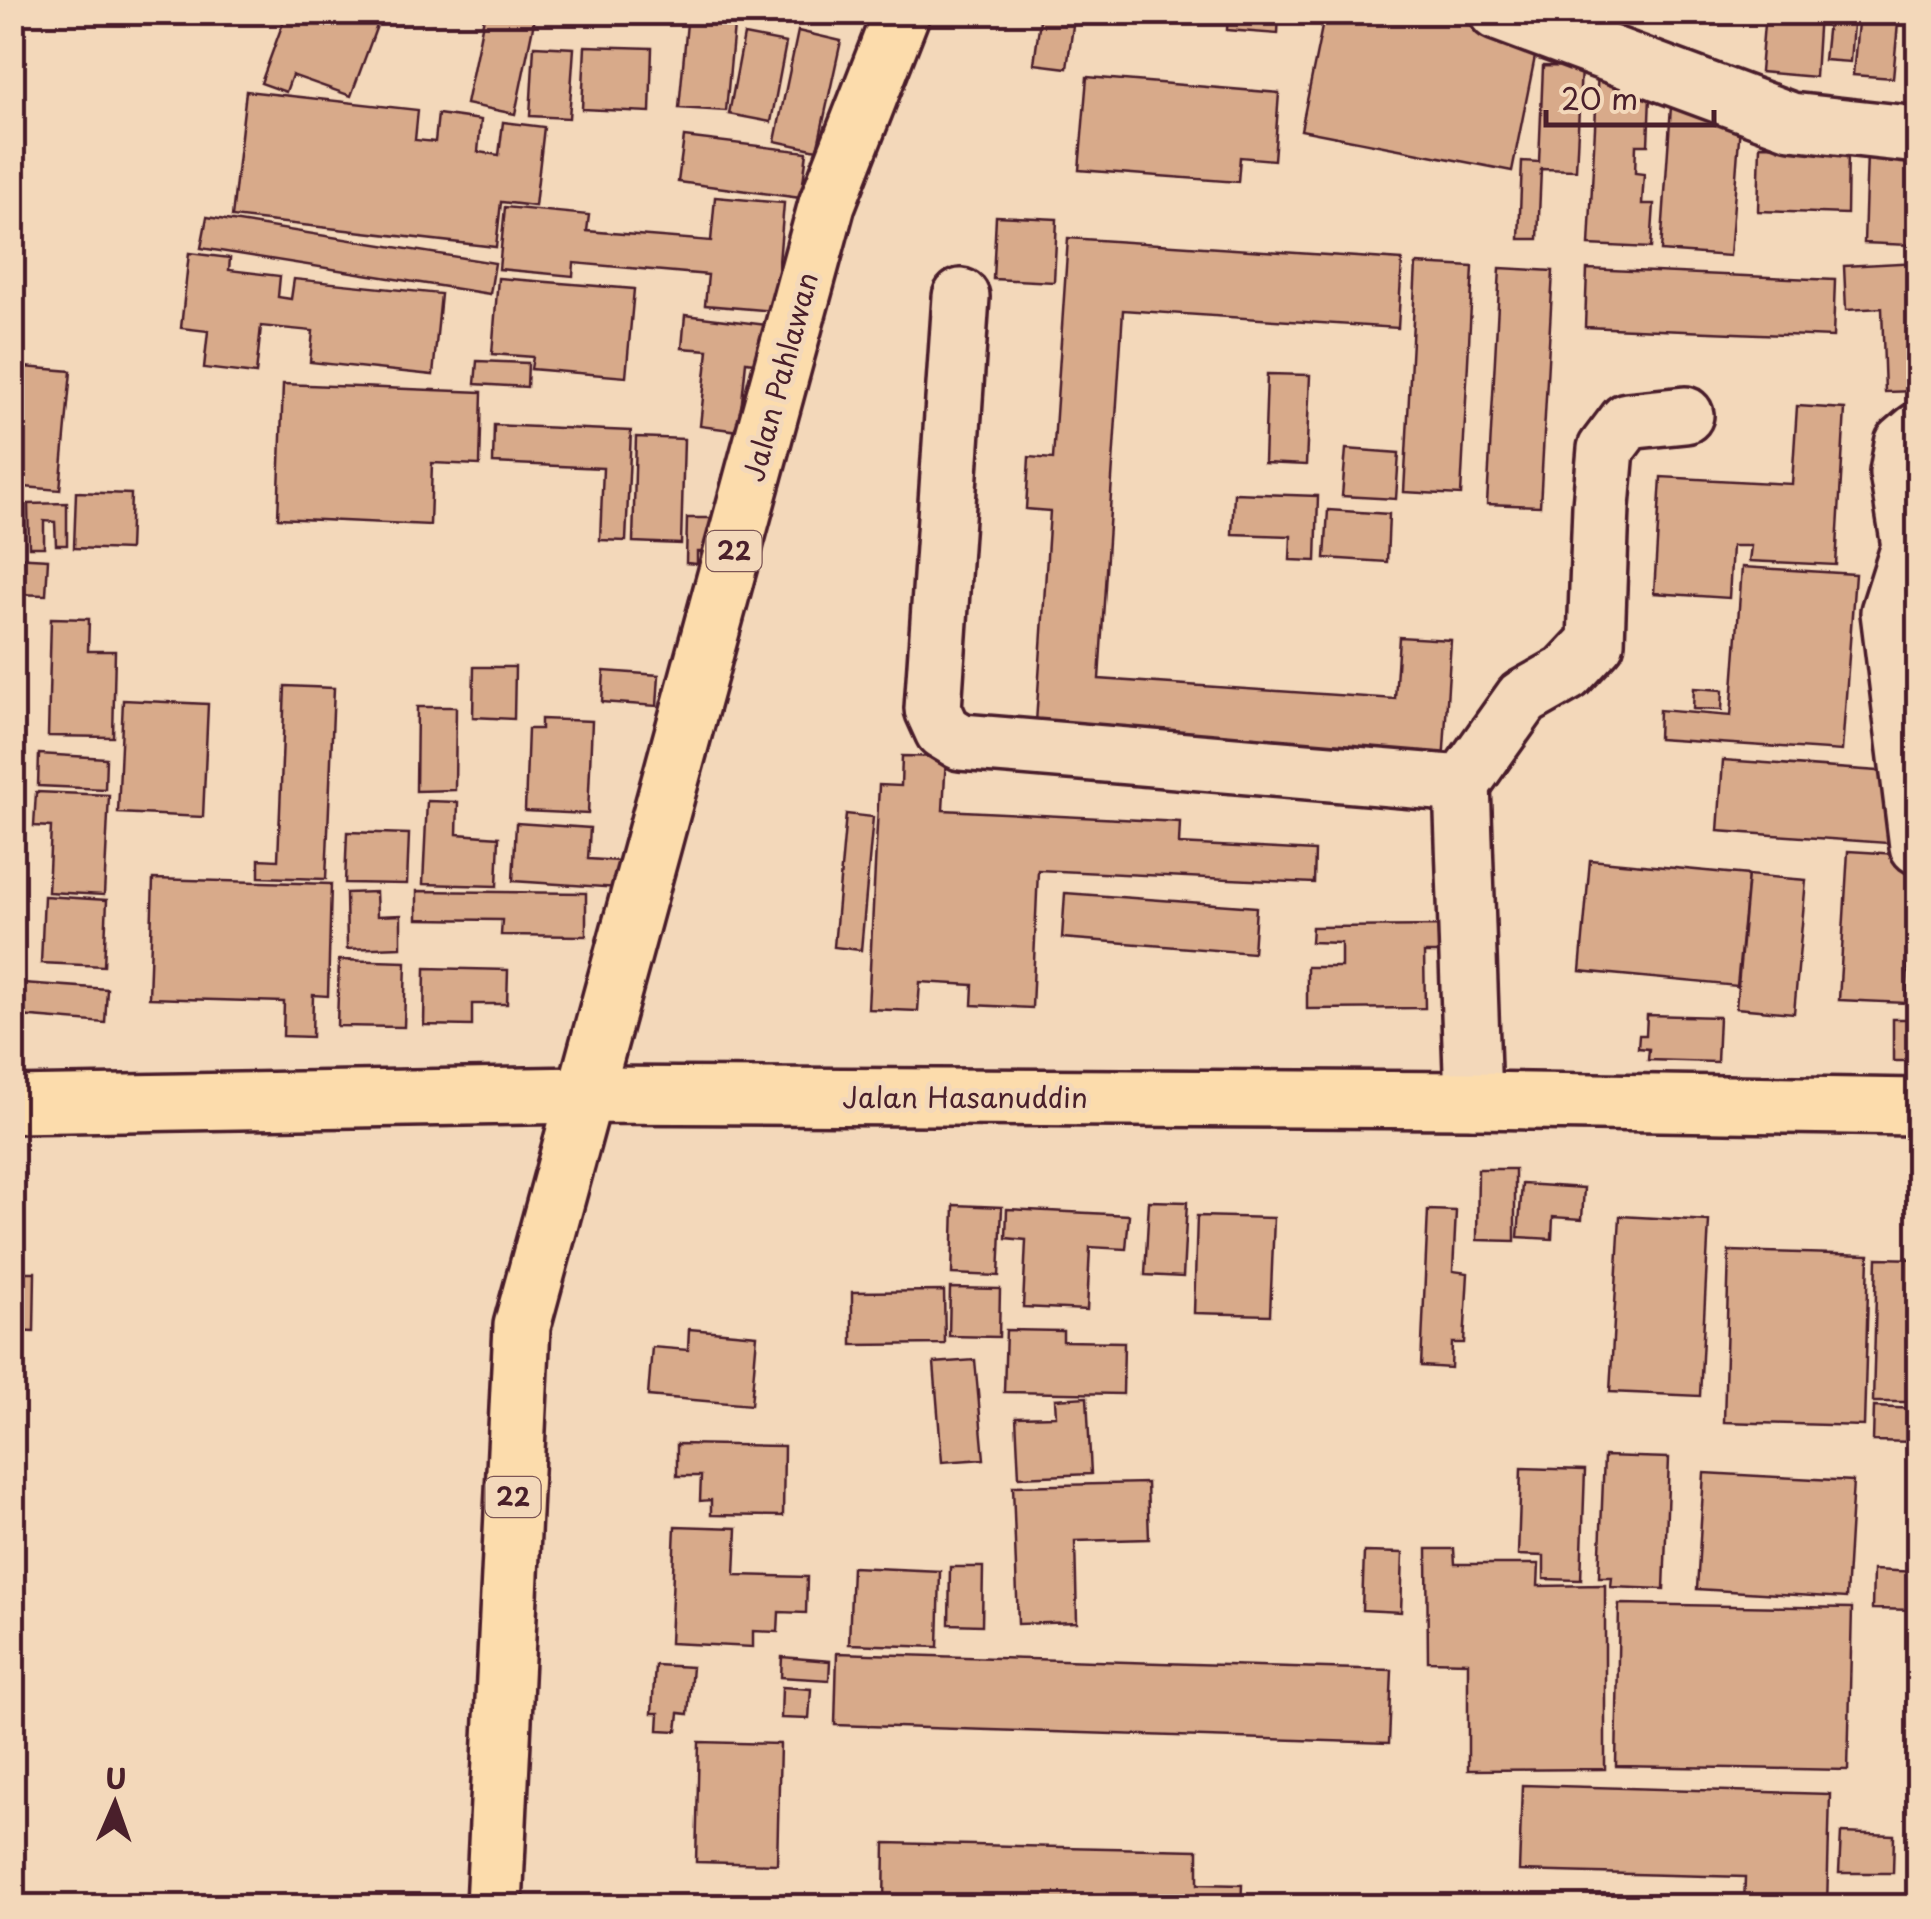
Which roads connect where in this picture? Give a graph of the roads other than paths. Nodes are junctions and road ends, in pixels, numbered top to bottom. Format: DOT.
graph roads {
  1 [pos="902,12"];
  2 [pos="1497,12"];
  3 [pos="1918,135"];
  4 [pos="961,297"];
  5 [pos="1685,415"];
  6 [pos="1918,431"];
  7 [pos="1462,784"];
  8 [pos="1918,846"];
  9 [pos="585,1095"];
  10 [pos="1473,1100"];
  11 [pos="12,1105"];
  12 [pos="1918,1107"];
  13 [pos="494,1906"];
  1 -- 9 [label="main road, Jalan Pahlawan / 22"];
  2 -- 3 [label="street"];
  4 -- 7 [label="street"];
  5 -- 7 [label="street"];
  6 -- 8 [label="street"];
  7 -- 10 [label="street"];
  9 -- 10 [label="main road, Jalan Hasanuddin"];
  9 -- 11 [label="main road, Jalan Hasanuddin"];
  9 -- 13 [label="main road, 22"];
  10 -- 12 [label="main road, Jalan Hasanuddin"];
}
